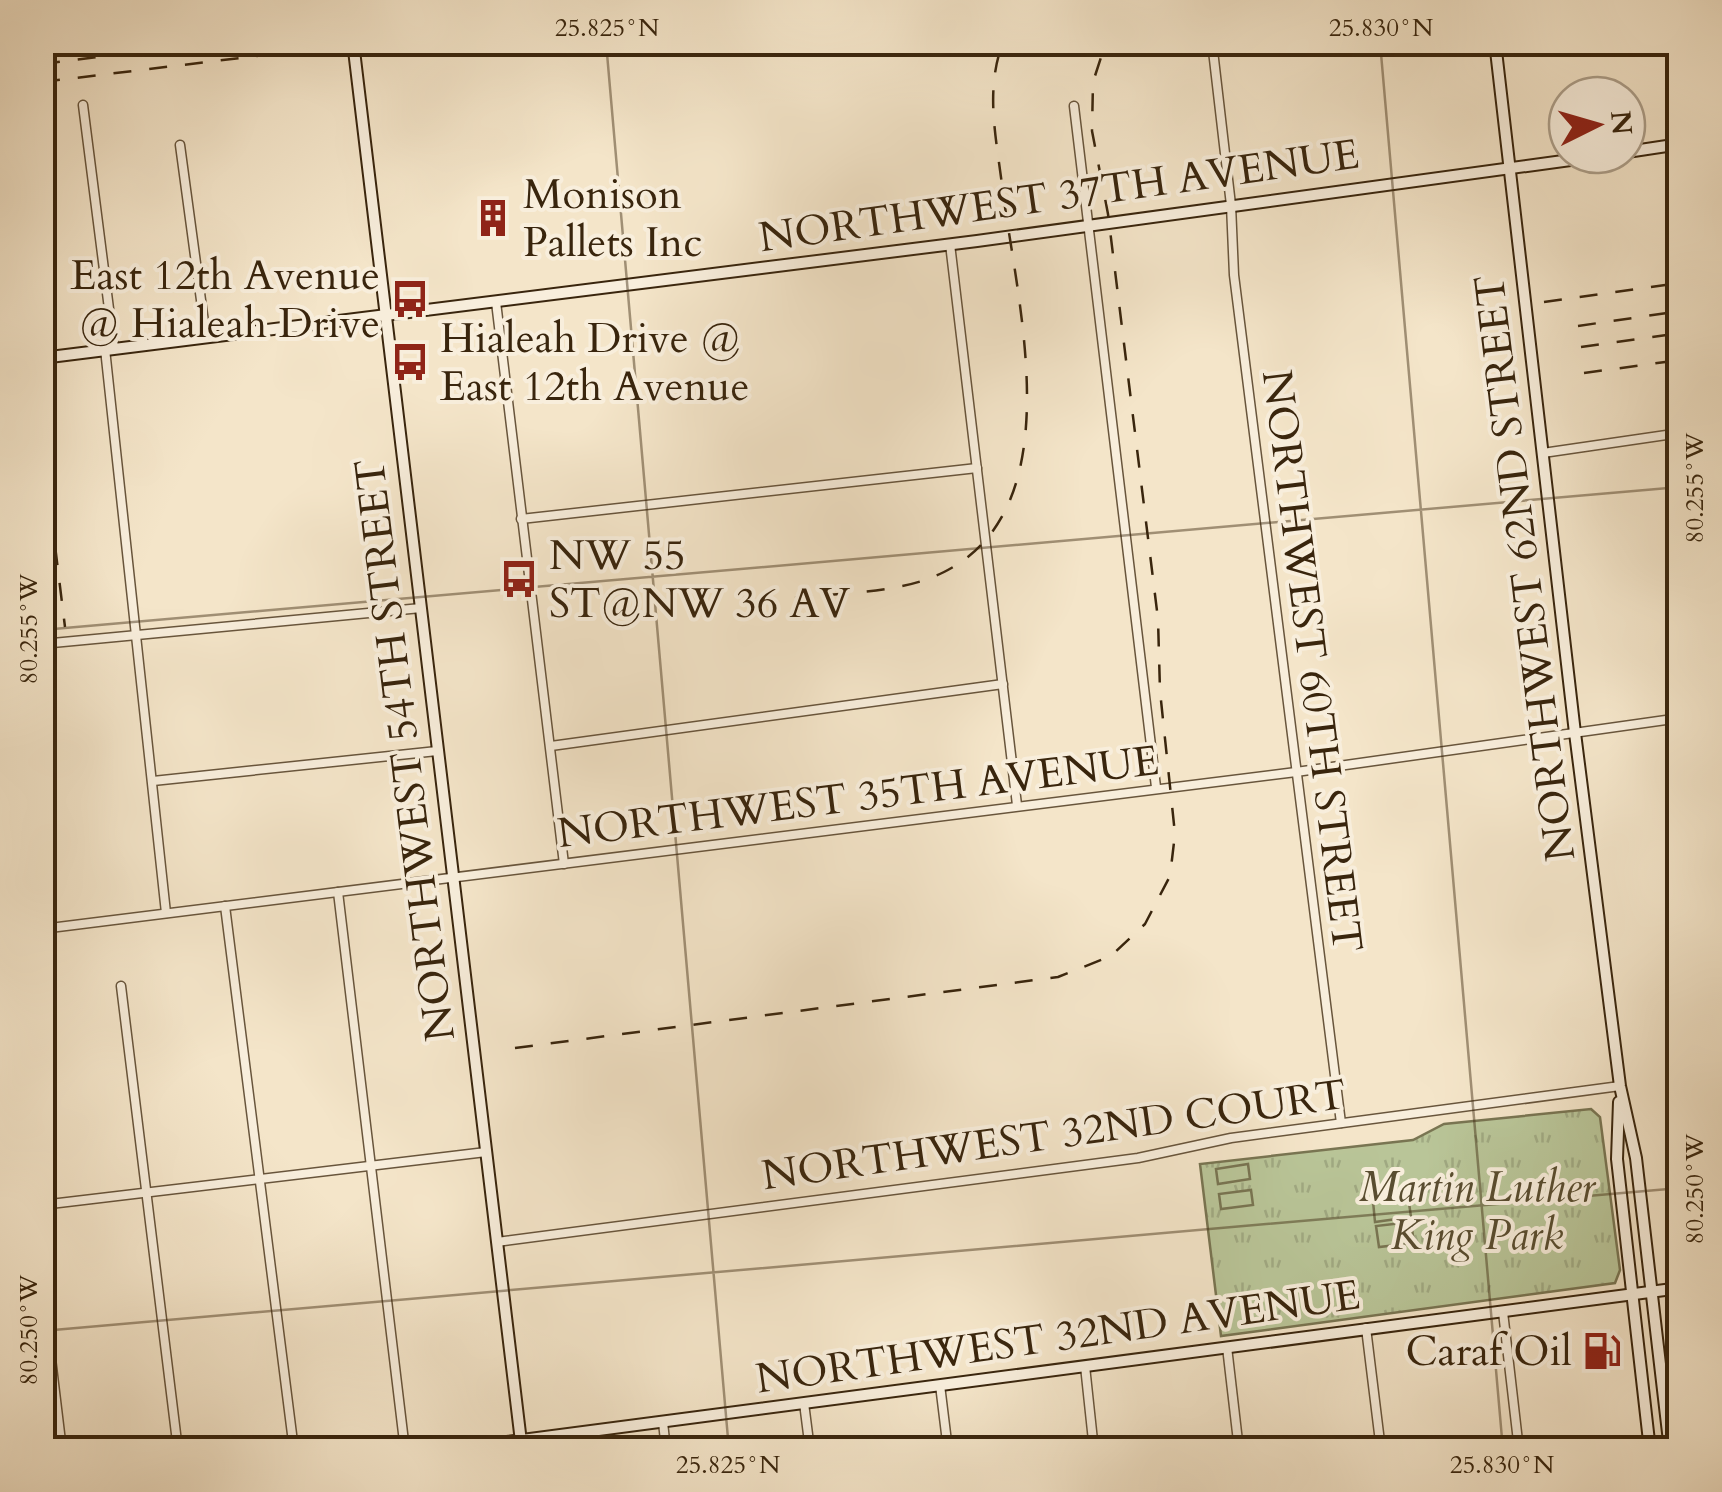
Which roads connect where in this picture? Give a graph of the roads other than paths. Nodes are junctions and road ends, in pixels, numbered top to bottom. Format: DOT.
graph roads {
  1 [pos="353,42"];
  2 [pos="1212,42"];
  3 [pos="1496,42"];
  4 [pos="82,106"];
  5 [pos="1074,106"];
  6 [pos="1680,144"];
  7 [pos="180,145"];
  8 [pos="1647,149"];
  9 [pos="1547,164"];
  10 [pos="1511,170"];
  11 [pos="1231,205"];
  12 [pos="1088,226"];
  13 [pos="950,244"];
  14 [pos="496,302"];
  15 [pos="387,315"];
  16 [pos="206,337"];
  17 [pos="110,349"];
  18 [pos="42,358"];
  19 [pos="1680,433"];
  20 [pos="1543,453"];
  21 [pos="977,468"];
  22 [pos="521,519"];
  23 [pos="421,608"];
  24 [pos="136,634"];
  25 [pos="42,644"];
  26 [pos="1003,684"];
  27 [pos="1680,718"];
  28 [pos="1575,733"];
  29 [pos="551,746"];
  30 [pos="438,751"];
  31 [pos="1296,772"];
  32 [pos="152,781"];
  33 [pos="1156,787"];
  34 [pos="1017,805"];
  35 [pos="564,864"];
  36 [pos="453,877"];
  37 [pos="338,892"];
  38 [pos="226,906"];
  39 [pos="166,913"];
  40 [pos="42,929"];
  41 [pos="121,986"];
  42 [pos="1620,1086"];
  43 [pos="1340,1123"];
  44 [pos="486,1152"];
  45 [pos="372,1166"];
  46 [pos="259,1181"];
  47 [pos="146,1193"];
  48 [pos="42,1205"];
  49 [pos="496,1242"];
  50 [pos="42,1284"];
  51 [pos="1680,1288"];
  52 [pos="1651,1292"];
  53 [pos="1633,1294"];
  54 [pos="1502,1312"];
  55 [pos="1366,1328"];
  56 [pos="1227,1347"];
  57 [pos="1084,1366"];
  58 [pos="940,1385"];
  59 [pos="804,1403"];
  60 [pos="663,1422"];
  61 [pos="522,1445"];
  62 [pos="62,1450"];
  63 [pos="178,1450"];
  64 [pos="294,1450"];
  65 [pos="405,1450"];
  66 [pos="446,1450"];
  67 [pos="666,1450"];
  68 [pos="810,1450"];
  69 [pos="948,1450"];
  70 [pos="1094,1450"];
  71 [pos="1239,1450"];
  72 [pos="1380,1450"];
  73 [pos="1519,1450"];
  74 [pos="1650,1450"];
  75 [pos="1670,1450"];
  1 -- 15 [label="main road, NORTHWEST 54TH STREET"];
  2 -- 11 [label="street, NORTHWEST 60TH STREET"];
  3 -- 10 [label="main road, NORTHWEST 62ND STREET"];
  4 -- 17 [label="street"];
  5 -- 12 [label="street"];
  6 -- 8 [label="main road"];
  7 -- 16 [label="street"];
  9 -- 10 [label="main road, NORTHWEST 37TH AVENUE"];
  10 -- 11 [label="main road, NORTHWEST 37TH AVENUE"];
  10 -- 20 [label="main road, NORTHWEST 62ND STREET"];
  11 -- 12 [label="main road, NORTHWEST 37TH AVENUE"];
  11 -- 31 [label="street, NORTHWEST 60TH STREET"];
  12 -- 13 [label="main road, NORTHWEST 37TH AVENUE"];
  12 -- 33 [label="street"];
  13 -- 14 [label="main road, NORTHWEST 37TH AVENUE"];
  13 -- 21 [label="street"];
  14 -- 15 [label="main road, NORTHWEST 37TH AVENUE"];
  14 -- 22 [label="street"];
  15 -- 16 [label="main road, NORTHWEST 37TH AVENUE"];
  15 -- 23 [label="main road, NORTHWEST 54TH STREET"];
  16 -- 17 [label="main road, NORTHWEST 37TH AVENUE"];
  17 -- 18 [label="main road, NORTHWEST 37TH AVENUE"];
  17 -- 24 [label="street"];
  19 -- 20 [label="street"];
  20 -- 28 [label="main road, NORTHWEST 62ND STREET"];
  21 -- 22 [label="street"];
  21 -- 26 [label="street"];
  22 -- 29 [label="street"];
  23 -- 24 [label="street"];
  23 -- 30 [label="main road, NORTHWEST 54TH STREET"];
  24 -- 25 [label="street"];
  24 -- 32 [label="street"];
  26 -- 29 [label="street"];
  26 -- 34 [label="street"];
  27 -- 28 [label="street, NORTHWEST 35TH AVENUE"];
  28 -- 31 [label="street, NORTHWEST 35TH AVENUE"];
  28 -- 42 [label="main road, NORTHWEST 62ND STREET"];
  29 -- 35 [label="street"];
  30 -- 32 [label="street"];
  30 -- 36 [label="main road, NORTHWEST 54TH STREET"];
  31 -- 33 [label="street, NORTHWEST 35TH AVENUE"];
  31 -- 43 [label="street, NORTHWEST 60TH STREET"];
  32 -- 39 [label="street"];
  33 -- 34 [label="street, NORTHWEST 35TH AVENUE"];
  34 -- 35 [label="street, NORTHWEST 35TH AVENUE"];
  35 -- 36 [label="street, NORTHWEST 35TH AVENUE"];
  36 -- 37 [label="street, NORTHWEST 35TH AVENUE"];
  36 -- 44 [label="main road, NORTHWEST 54TH STREET"];
  37 -- 38 [label="street, NORTHWEST 35TH AVENUE"];
  37 -- 45 [label="street"];
  38 -- 39 [label="street, NORTHWEST 35TH AVENUE"];
  38 -- 46 [label="street"];
  39 -- 40 [label="street, NORTHWEST 35TH AVENUE"];
  41 -- 47 [label="street"];
  42 -- 43 [label="street, NORTHWEST 32ND COURT"];
  42 -- 52 [label="main road, NORTHWEST 62ND STREET"];
  42 -- 53 [label="main road, NORTHWEST 62ND STREET"];
  43 -- 49 [label="street, NORTHWEST 32ND COURT"];
  44 -- 45 [label="street"];
  44 -- 49 [label="main road, NORTHWEST 54TH STREET"];
  45 -- 46 [label="street"];
  45 -- 65 [label="street"];
  46 -- 47 [label="street"];
  46 -- 64 [label="street"];
  47 -- 48 [label="street"];
  47 -- 63 [label="street"];
  49 -- 61 [label="main road, NORTHWEST 54TH STREET"];
  50 -- 62 [label="street"];
  51 -- 52 [label="main road, NORTHWEST 32ND AVENUE"];
  52 -- 53 [label="main road, NORTHWEST 32ND AVENUE"];
  52 -- 75 [label="main road, NORTHWEST 62ND STREET"];
  53 -- 54 [label="main road, NORTHWEST 32ND AVENUE"];
  53 -- 74 [label="main road, NORTHWEST 62ND STREET"];
  54 -- 55 [label="main road, NORTHWEST 32ND AVENUE"];
  54 -- 73 [label="street"];
  55 -- 56 [label="main road, NORTHWEST 32ND AVENUE"];
  55 -- 72 [label="street"];
  56 -- 57 [label="main road, NORTHWEST 32ND AVENUE"];
  56 -- 71 [label="street"];
  57 -- 58 [label="main road, NORTHWEST 32ND AVENUE"];
  57 -- 70 [label="street"];
  58 -- 59 [label="main road, NORTHWEST 32ND AVENUE"];
  58 -- 69 [label="street"];
  59 -- 60 [label="main road, NORTHWEST 32ND AVENUE"];
  59 -- 68 [label="street"];
  60 -- 61 [label="main road, NORTHWEST 32ND AVENUE"];
  60 -- 67 [label="street"];
  61 -- 66 [label="main road, NORTHWEST 32ND AVENUE"];
}
